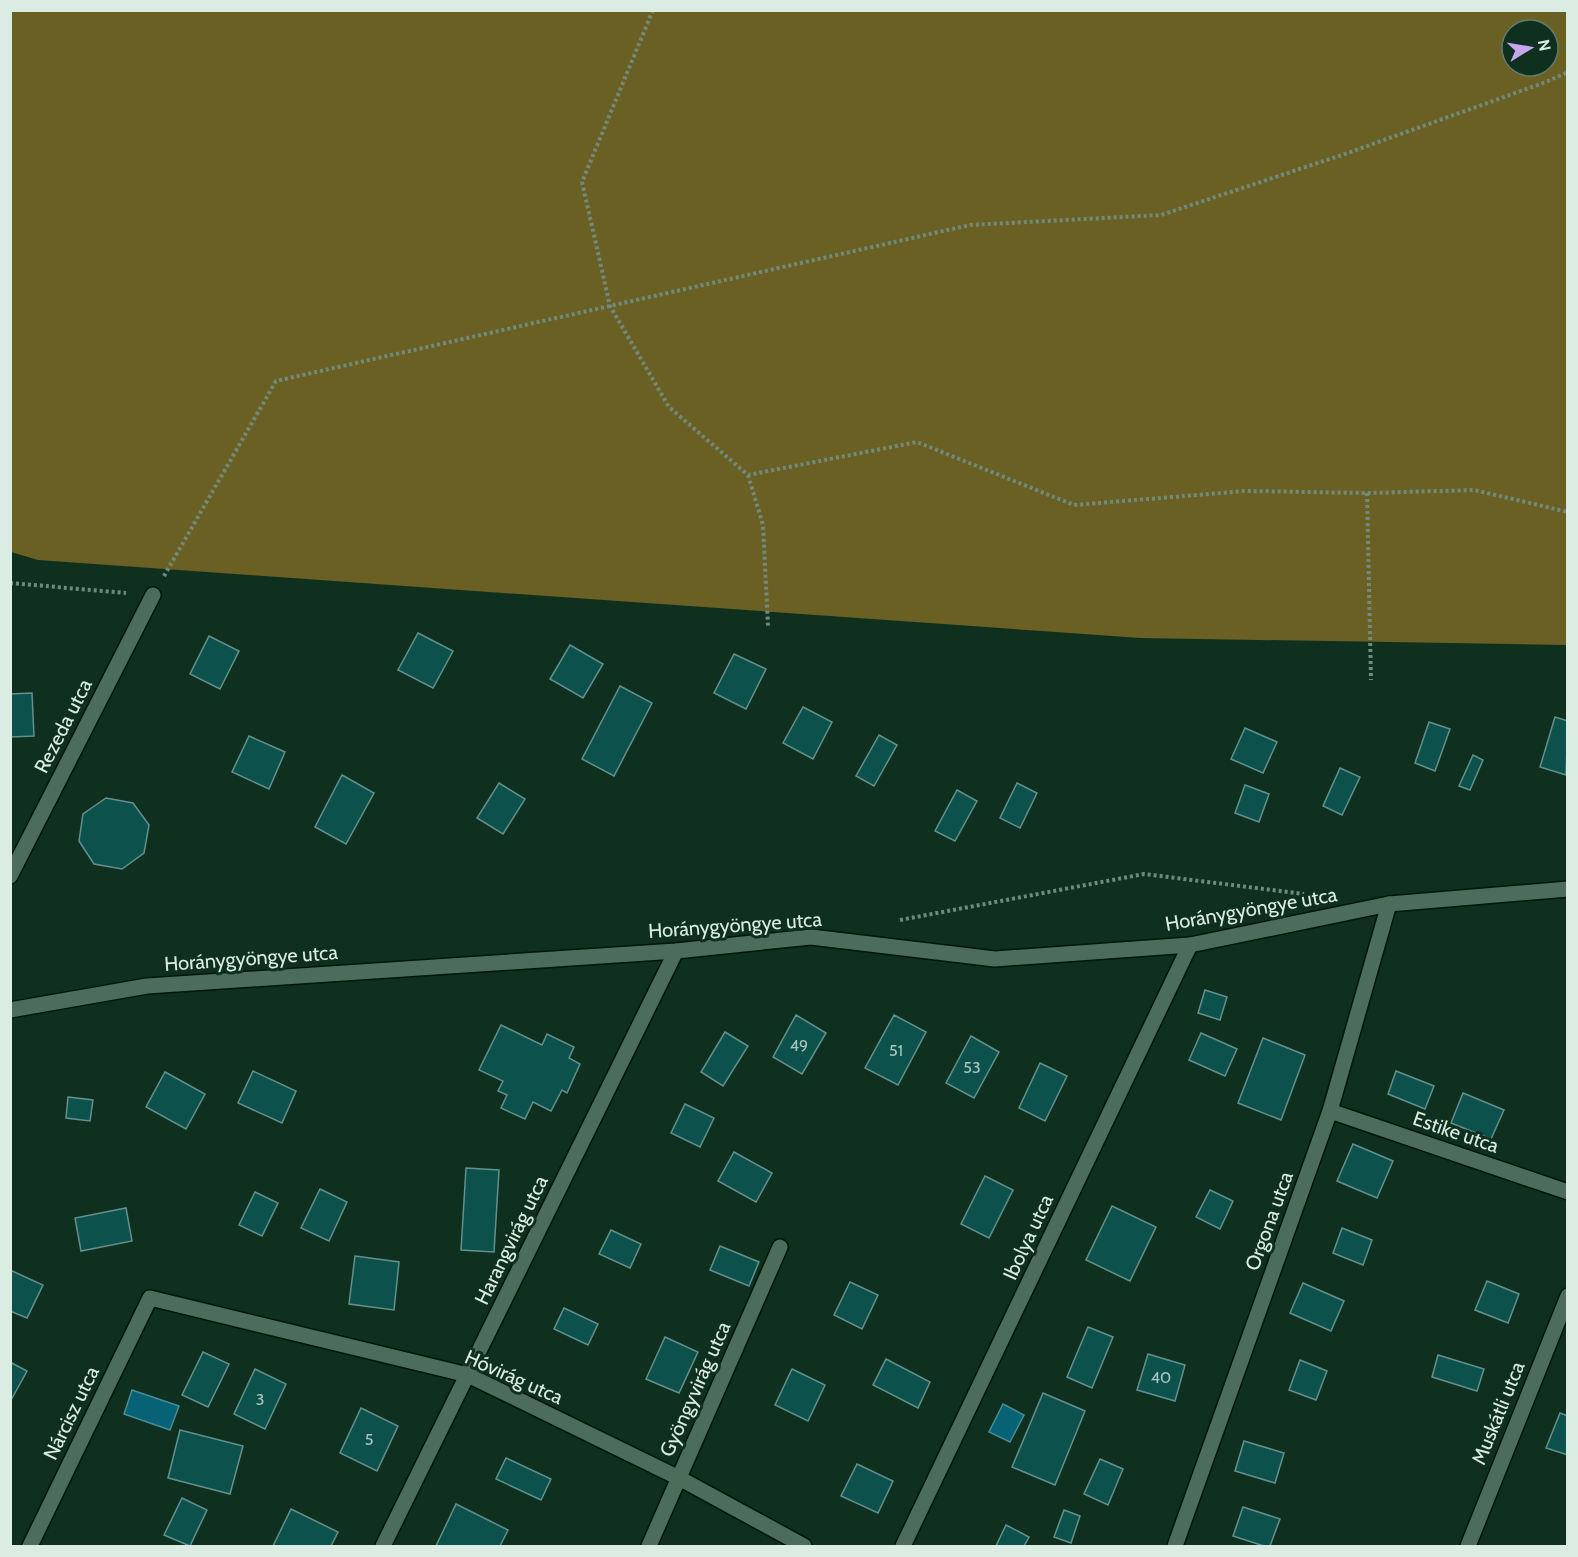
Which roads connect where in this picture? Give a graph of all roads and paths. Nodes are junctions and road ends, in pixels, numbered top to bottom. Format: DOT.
graph roads {
  1 [pos="654,10"];
  2 [pos="1568,72"];
  3 [pos="610,306"];
  4 [pos="748,475"];
  5 [pos="1367,493"];
  6 [pos="1568,512"];
  7 [pos="10,583"];
  8 [pos="153,595"];
  9 [pos="768,626"];
  10 [pos="1371,680"];
  11 [pos="10,876"];
  12 [pos="1568,888"];
  13 [pos="1307,894"];
  14 [pos="1389,904"];
  15 [pos="891,922"];
  16 [pos="1190,945"];
  17 [pos="676,951"];
  18 [pos="10,1010"];
  19 [pos="1330,1111"];
  20 [pos="1568,1192"];
  21 [pos="780,1248"];
  22 [pos="1568,1296"];
  23 [pos="150,1298"];
  24 [pos="468,1376"];
  25 [pos="679,1478"];
  26 [pos="30,1546"];
  27 [pos="383,1546"];
  28 [pos="649,1546"];
  29 [pos="804,1546"];
  30 [pos="903,1546"];
  31 [pos="1175,1546"];
  32 [pos="1468,1546"];
  1 -- 3 [label="path"];
  2 -- 3 [label="path"];
  3 -- 4 [label="path"];
  3 -- 8 [label="path"];
  4 -- 5 [label="path"];
  4 -- 9 [label="path"];
  5 -- 6 [label="path"];
  5 -- 10 [label="path"];
  7 -- 8 [label="path"];
  8 -- 11 [label="street, Rezeda utca"];
  12 -- 14 [label="street, Horánygyöngye utca"];
  13 -- 15 [label="path"];
  14 -- 16 [label="street, Horánygyöngye utca"];
  14 -- 19 [label="street, Orgona utca"];
  16 -- 17 [label="street, Horánygyöngye utca"];
  16 -- 30 [label="street, Ibolya utca"];
  17 -- 18 [label="street, Horánygyöngye utca"];
  17 -- 24 [label="street, Harangvirág utca"];
  19 -- 20 [label="street, Estike utca"];
  19 -- 31 [label="street, Orgona utca"];
  21 -- 25 [label="street, Gyöngyvirág utca"];
  22 -- 32 [label="street, Muskátli utca"];
  23 -- 24 [label="street, Hóvirág utca"];
  23 -- 26 [label="street, Nárcisz utca"];
  24 -- 25 [label="street, Hóvirág utca"];
  24 -- 27 [label="street, Harangvirág utca"];
  25 -- 28 [label="street, Gyöngyvirág utca"];
  25 -- 29 [label="street, Hóvirág utca"];
}
